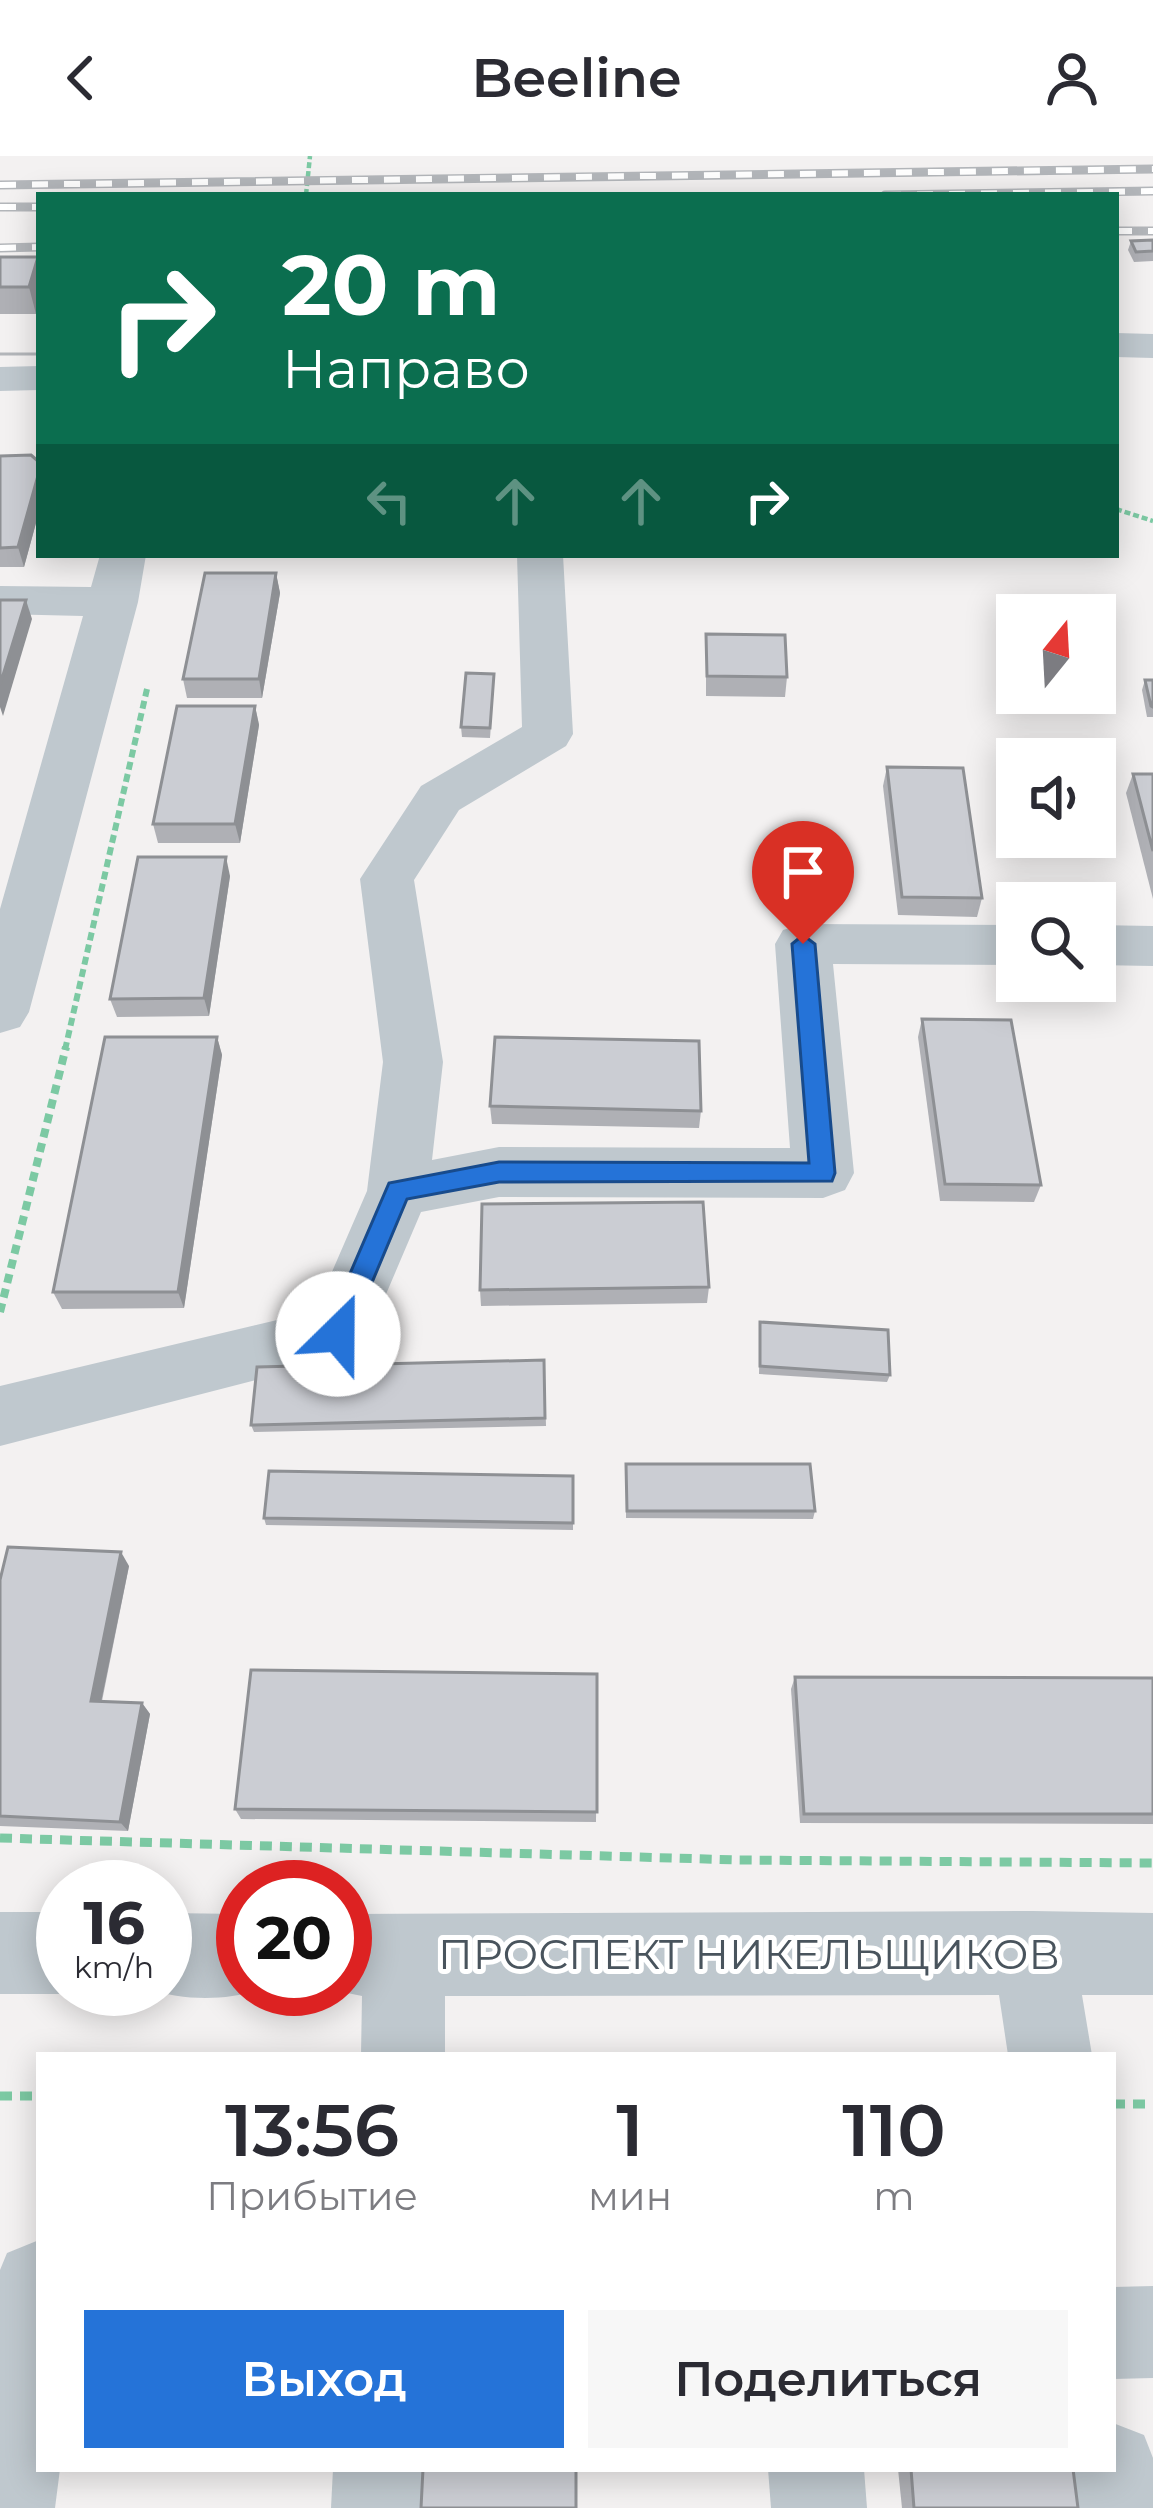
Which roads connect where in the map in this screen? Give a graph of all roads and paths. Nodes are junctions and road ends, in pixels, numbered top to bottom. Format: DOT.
graph roads {
  1 [pos="310,156"];
  2 [pos="306,192"];
  3 [pos="1119,345"];
  4 [pos="1153,346"];
  5 [pos="36,378"];
  6 [pos="0,379"];
  7 [pos="1119,509"];
  8 [pos="1153,521"];
  9 [pos="540,558"];
  10 [pos="118,578"];
  11 [pos="0,600"];
  12 [pos="152,668"];
  13 [pos="996,945"];
  14 [pos="1116,945"];
  15 [pos="1153,946"];
  16 [pos="0,1010"];
  17 [pos="398,1191"];
  18 [pos="0,1312"];
  19 [pos="0,1416"];
  20 [pos="0,1838"];
  21 [pos="1153,1863"];
  22 [pos="1033,1952"];
  23 [pos="0,1953"];
  24 [pos="36,1953"];
  25 [pos="1153,1954"];
  26 [pos="374,1956"];
  27 [pos="402,2052"];
  28 [pos="1050,2052"];
  29 [pos="0,2096"];
  30 [pos="36,2096"];
  31 [pos="1116,2104"];
  32 [pos="1153,2104"];
  33 [pos="36,2255"];
  34 [pos="0,2256"];
  35 [pos="36,2306"];
  36 [pos="1116,2332"];
  37 [pos="1153,2332"];
  38 [pos="381,2472"];
  39 [pos="816,2472"];
  40 [pos="1110,2472"];
  41 [pos="7,2508"];
  42 [pos="379,2508"];
  43 [pos="819,2508"];
  44 [pos="1116,2508"];
  1 -- 2 [label="path"];
  3 -- 4 [label="street"];
  5 -- 6 [label="street"];
  7 -- 8 [label="path"];
  9 -- 17 [label="street"];
  10 -- 11 [label="street"];
  10 -- 16 [label="street"];
  12 -- 18 [label="path"];
  13 -- 17 [label="street"];
  14 -- 15 [label="street"];
  17 -- 19 [label="street"];
  20 -- 21 [label="path"];
  22 -- 25 [label="street, ПРОСПЕКТ НИКЕЛЬЩИКОВ"];
  22 -- 26 [label="street, ПРОСПЕКТ НИКЕЛЬЩИКОВ"];
  22 -- 28 [label="street"];
  23 -- 24 [label="street"];
  26 -- 27 [label="street"];
  29 -- 30 [label="path"];
  31 -- 32 [label="path"];
  33 -- 34 [label="street"];
  35 -- 41 [label="street"];
  36 -- 37 [label="street"];
  38 -- 42 [label="street"];
  39 -- 43 [label="street"];
  40 -- 44 [label="street"];
}
